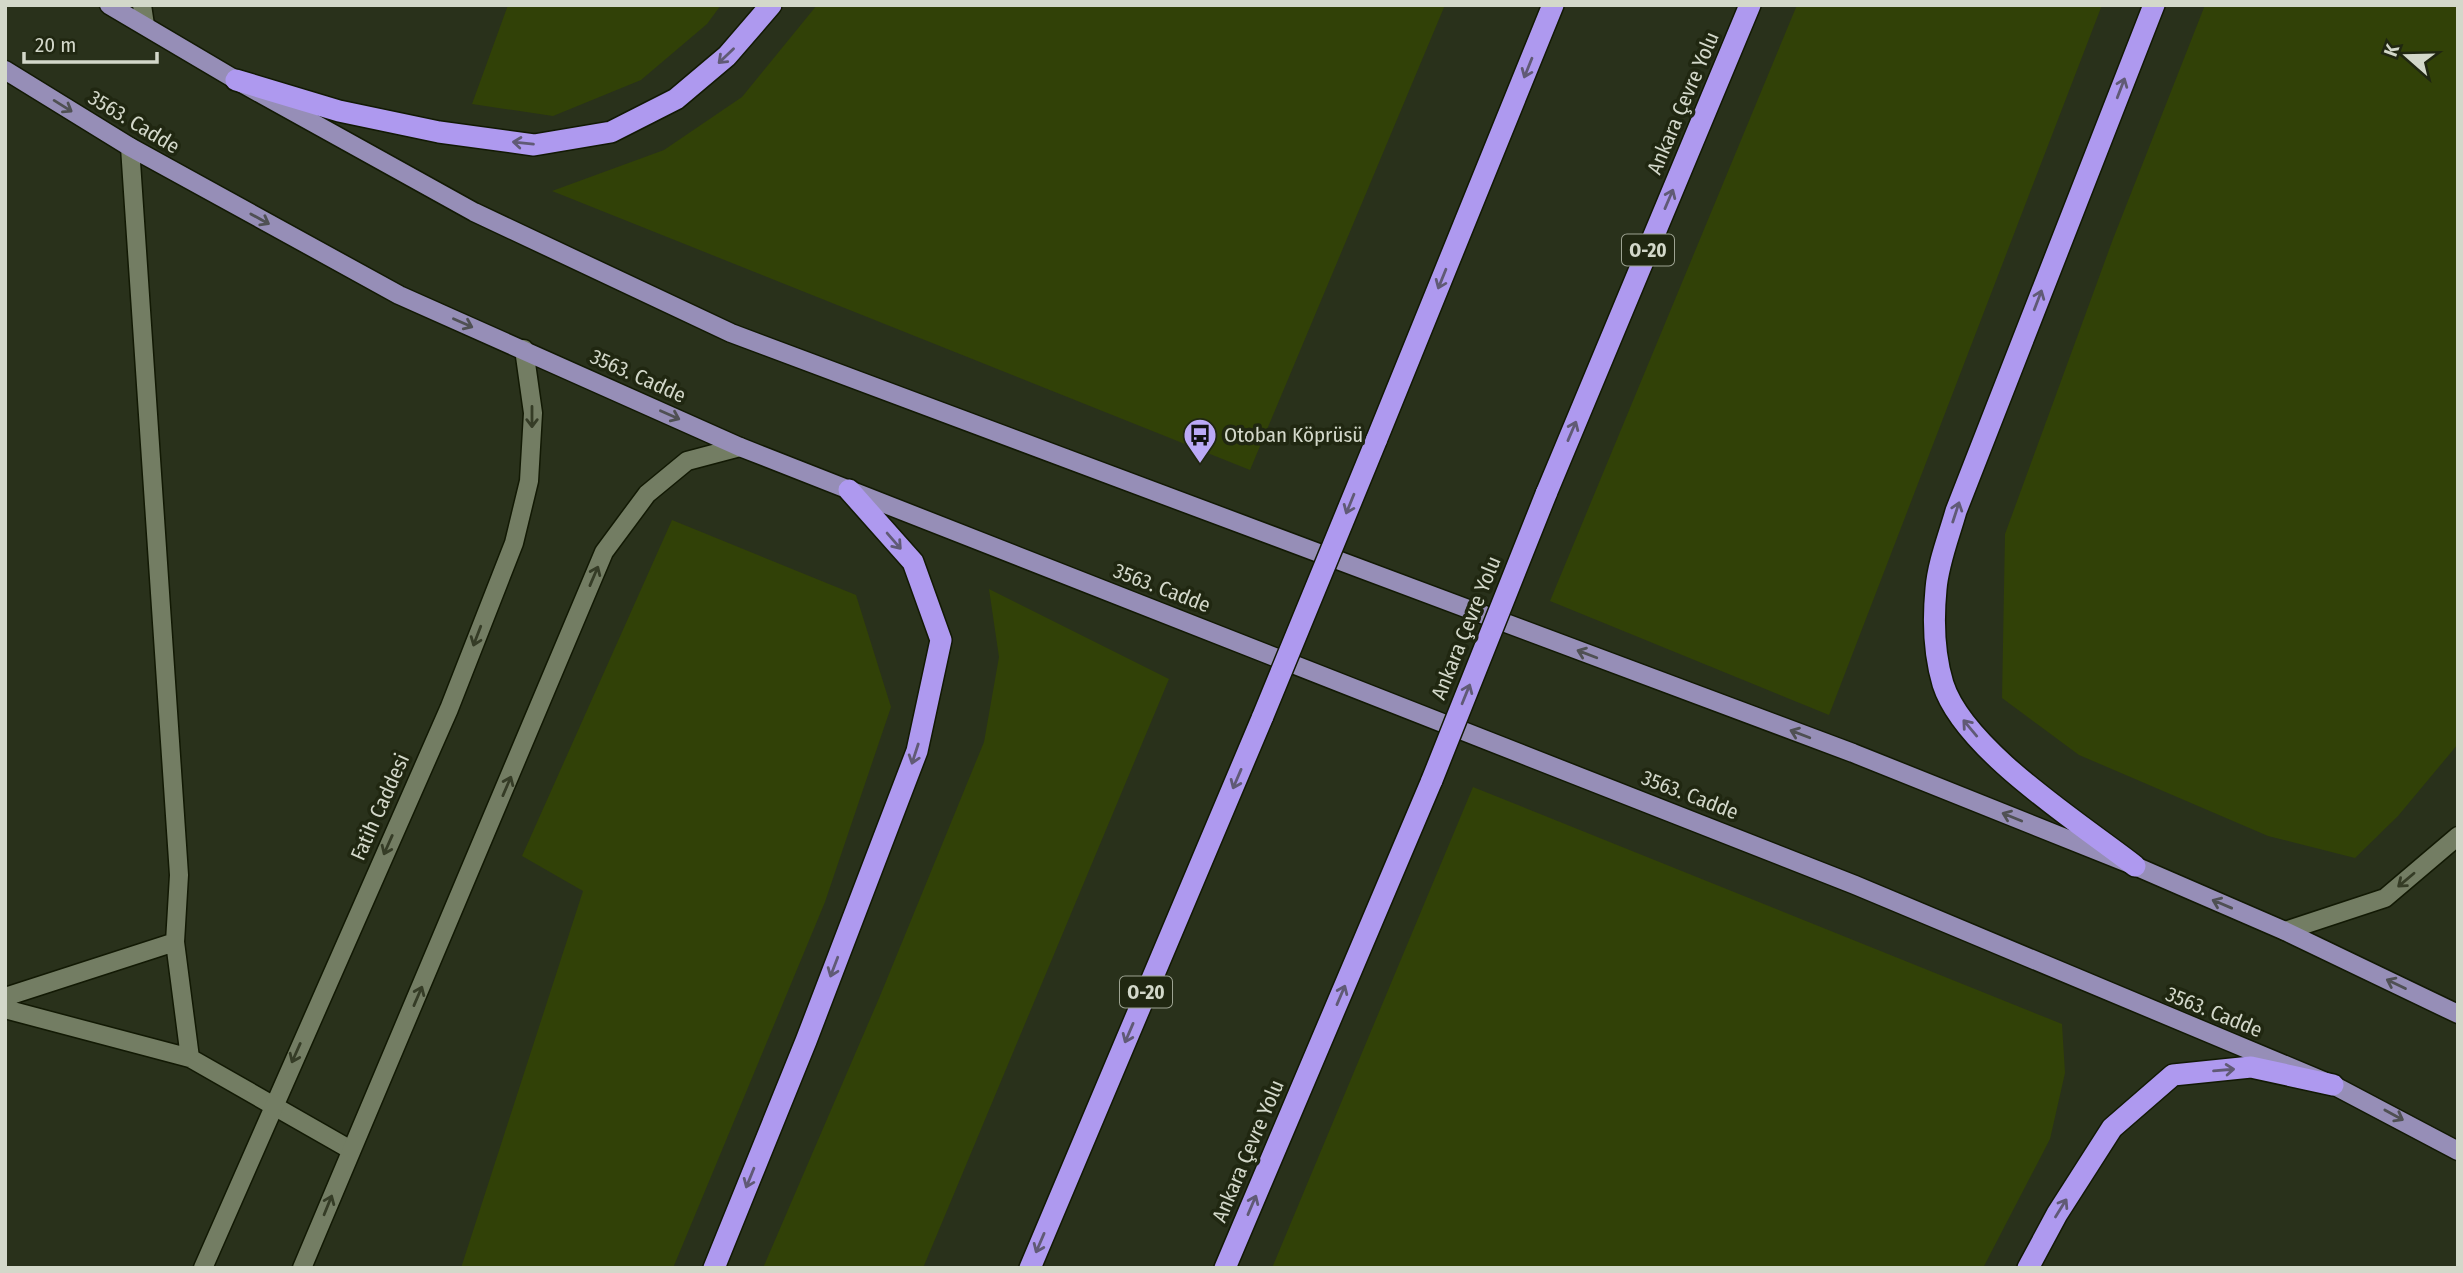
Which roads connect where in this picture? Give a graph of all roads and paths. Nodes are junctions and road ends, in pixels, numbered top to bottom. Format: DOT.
graph roads {
  1 [pos="109,5"];
  2 [pos="142,5"];
  3 [pos="771,5"];
  4 [pos="1553,5"];
  5 [pos="1750,5"];
  6 [pos="2154,5"];
  7 [pos="145,25"];
  8 [pos="5,70"];
  9 [pos="236,80"];
  10 [pos="130,147"];
  11 [pos="524,349"];
  12 [pos="740,447"];
  13 [pos="849,490"];
  14 [pos="2458,836"];
  15 [pos="2135,866"];
  16 [pos="2285,931"];
  17 [pos="175,942"];
  18 [pos="5,997"];
  19 [pos="5,1009"];
  20 [pos="2458,1014"];
  21 [pos="190,1058"];
  22 [pos="2333,1085"];
  23 [pos="272,1106"];
  24 [pos="351,1150"];
  25 [pos="2458,1151"];
  26 [pos="203,1268"];
  27 [pos="302,1268"];
  28 [pos="714,1268"];
  29 [pos="1030,1268"];
  30 [pos="1226,1268"];
  31 [pos="2028,1268"];
  1 -- 7 [label="main road"];
  2 -- 7 [label="street"];
  3 -- 9 [label="highway, one-way"];
  4 -- 29 [label="highway, O-20, one-way, bridge"];
  30 -- 5 [label="highway, Ankara Çevre Yolu / O-20, one-way, bridge"];
  15 -- 6 [label="highway, one-way"];
  7 -- 9 [label="main road"];
  8 -- 10 [label="main road, 3563. Cadde, one-way"];
  15 -- 9 [label="main road, one-way"];
  10 -- 11 [label="main road, 3563. Cadde, one-way"];
  10 -- 17 [label="street"];
  11 -- 12 [label="main road, 3563. Cadde, one-way"];
  11 -- 23 [label="street, Fatih Caddesi, one-way"];
  12 -- 13 [label="main road, 3563. Cadde"];
  24 -- 12 [label="street, one-way"];
  13 -- 22 [label="main road, 3563. Cadde"];
  13 -- 28 [label="highway, one-way"];
  14 -- 16 [label="street, one-way"];
  16 -- 15 [label="main road, one-way"];
  20 -- 16 [label="main road, one-way"];
  17 -- 18 [label="street"];
  17 -- 21 [label="street"];
  19 -- 21 [label="street"];
  21 -- 23 [label="street"];
  22 -- 25 [label="main road, 3563. Cadde, one-way"];
  31 -- 22 [label="highway, one-way"];
  23 -- 24 [label="street"];
  23 -- 26 [label="street, Fatih Caddesi"];
  27 -- 24 [label="street, one-way"];
}
